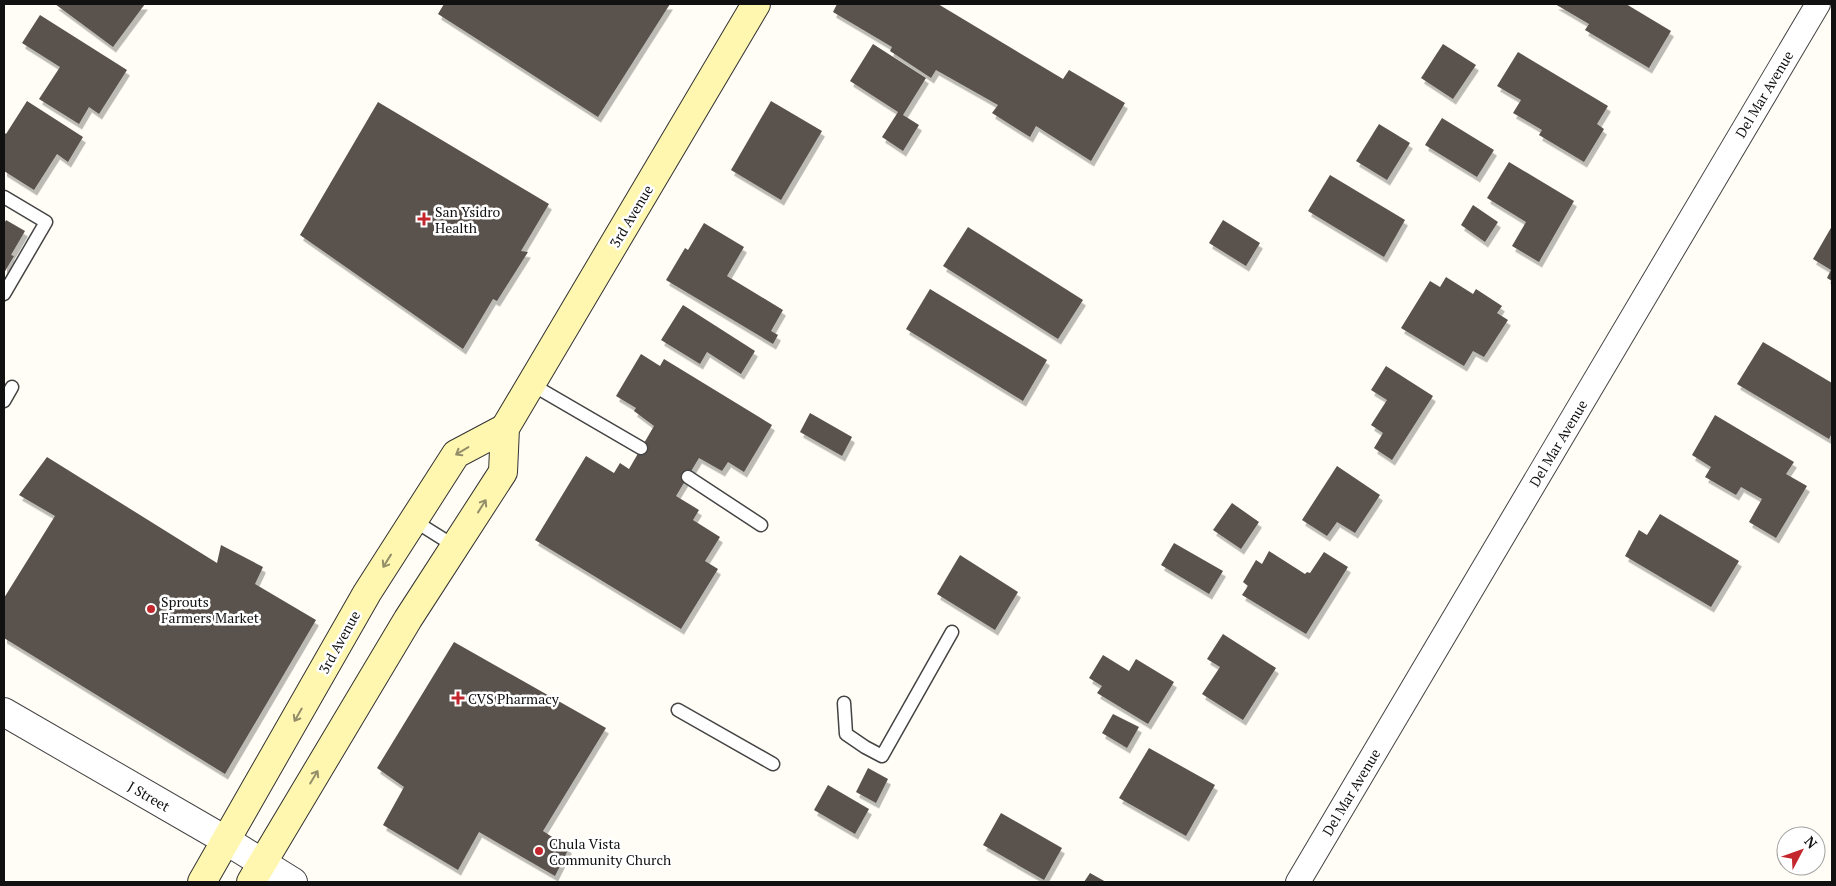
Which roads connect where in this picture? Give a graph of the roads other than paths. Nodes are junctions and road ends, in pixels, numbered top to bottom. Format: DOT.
graph roads {
  1 [pos="756,4"];
  2 [pos="1818,4"];
  3 [pos="4,197"];
  4 [pos="4,294"];
  5 [pos="531,384"];
  6 [pos="12,388"];
  7 [pos="4,401"];
  8 [pos="505,428"];
  9 [pos="641,448"];
  10 [pos="688,477"];
  11 [pos="413,520"];
  12 [pos="761,525"];
  13 [pos="456,547"];
  14 [pos="952,632"];
  15 [pos="844,703"];
  16 [pos="678,710"];
  17 [pos="4,712"];
  18 [pos="773,764"];
  19 [pos="227,841"];
  20 [pos="257,873"];
  21 [pos="202,882"];
  22 [pos="293,882"];
  23 [pos="1298,882"];
  1 -- 5 [label="main road, 3rd Avenue"];
  2 -- 23 [label="street, Del Mar Avenue"];
  3 -- 4 [label="lane"];
  5 -- 8 [label="main road, 3rd Avenue"];
  5 -- 9 [label="lane"];
  6 -- 7 [label="lane"];
  8 -- 11 [label="main road, 3rd Avenue, one-way"];
  13 -- 8 [label="main road, 3rd Avenue, one-way"];
  10 -- 12 [label="lane"];
  11 -- 13 [label="lane"];
  11 -- 19 [label="main road, 3rd Avenue, one-way"];
  20 -- 13 [label="main road, 3rd Avenue, one-way"];
  14 -- 15 [label="lane"];
  16 -- 18 [label="lane"];
  17 -- 19 [label="street, J Street"];
  19 -- 20 [label="street, J Street"];
  19 -- 21 [label="main road, 3rd Avenue"];
  20 -- 22 [label="street, J Street"];
}
